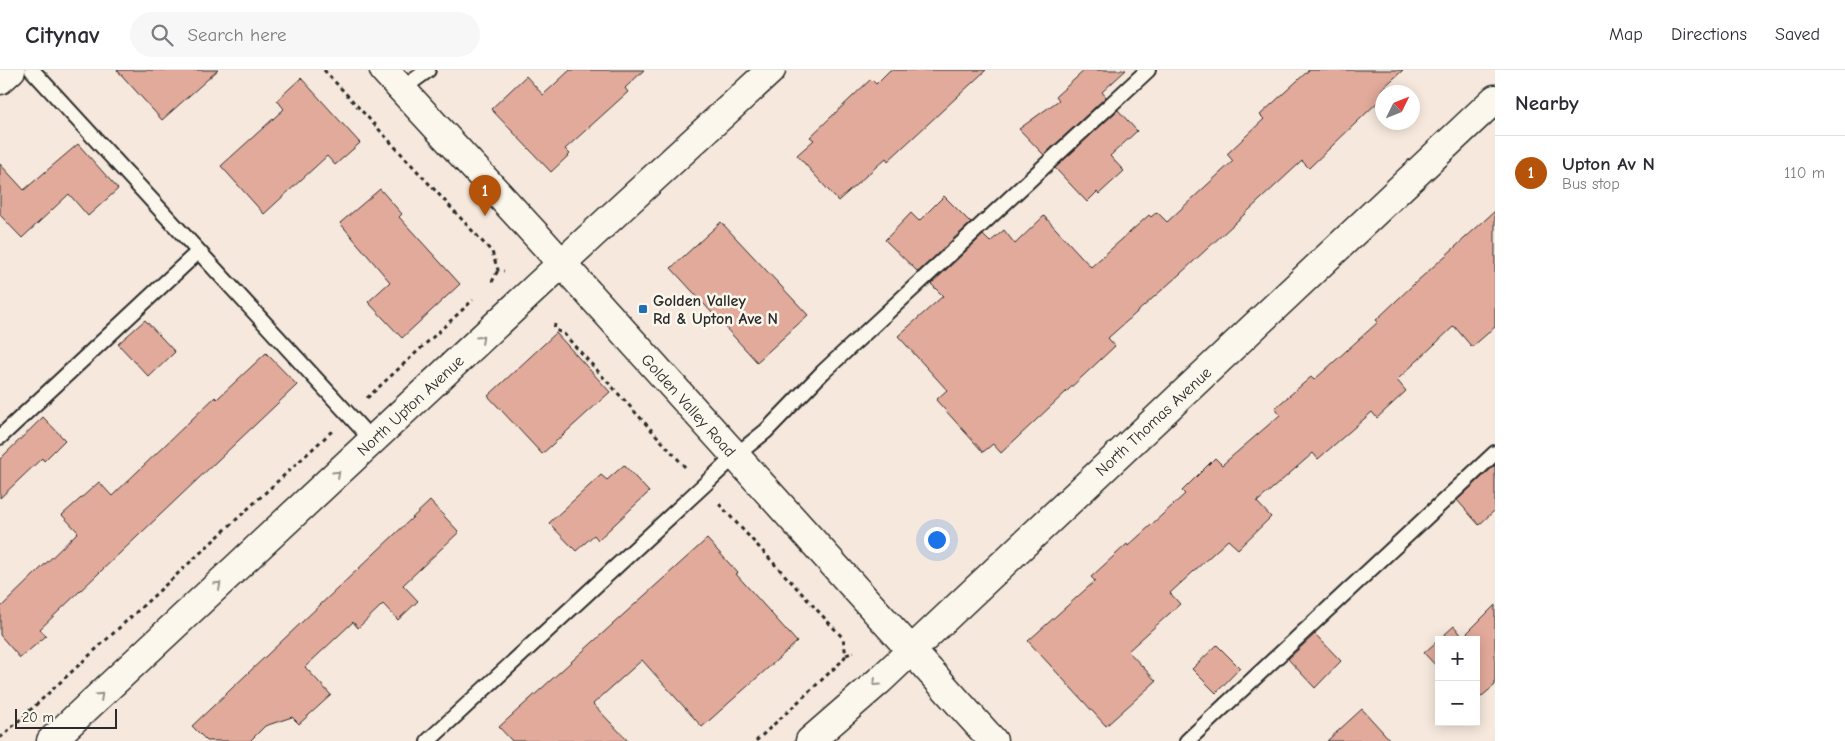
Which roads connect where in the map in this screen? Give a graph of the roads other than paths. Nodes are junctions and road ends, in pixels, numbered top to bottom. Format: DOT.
graph roads {
  1 [pos="11,70"];
  2 [pos="32,70"];
  3 [pos="428,70"];
  4 [pos="771,70"];
  5 [pos="1148,70"];
  6 [pos="0,80"];
  7 [pos="393,80"];
  8 [pos="1495,99"];
  9 [pos="198,252"];
  10 [pos="562,264"];
  11 [pos="0,437"];
  12 [pos="372,440"];
  13 [pos="1495,453"];
  14 [pos="735,456"];
  15 [pos="911,649"];
  16 [pos="51,741"];
  17 [pos="428,741"];
  18 [pos="810,741"];
  19 [pos="993,741"];
  20 [pos="1187,741"];
  1 -- 6 [label="street"];
  2 -- 9 [label="lane"];
  3 -- 7 [label="lane"];
  4 -- 10 [label="street, North Upton Avenue"];
  5 -- 14 [label="lane"];
  7 -- 10 [label="street, Golden Valley Road"];
  8 -- 15 [label="street, North Thomas Avenue"];
  9 -- 11 [label="lane"];
  9 -- 12 [label="lane"];
  12 -- 10 [label="street, North Upton Avenue, one-way"];
  10 -- 14 [label="street, Golden Valley Road"];
  16 -- 12 [label="street, North Upton Avenue, one-way"];
  13 -- 20 [label="lane"];
  14 -- 15 [label="street, Golden Valley Road"];
  14 -- 17 [label="lane"];
  15 -- 18 [label="street, North Thomas Avenue, one-way"];
  15 -- 19 [label="street, Golden Valley Road"];
}
